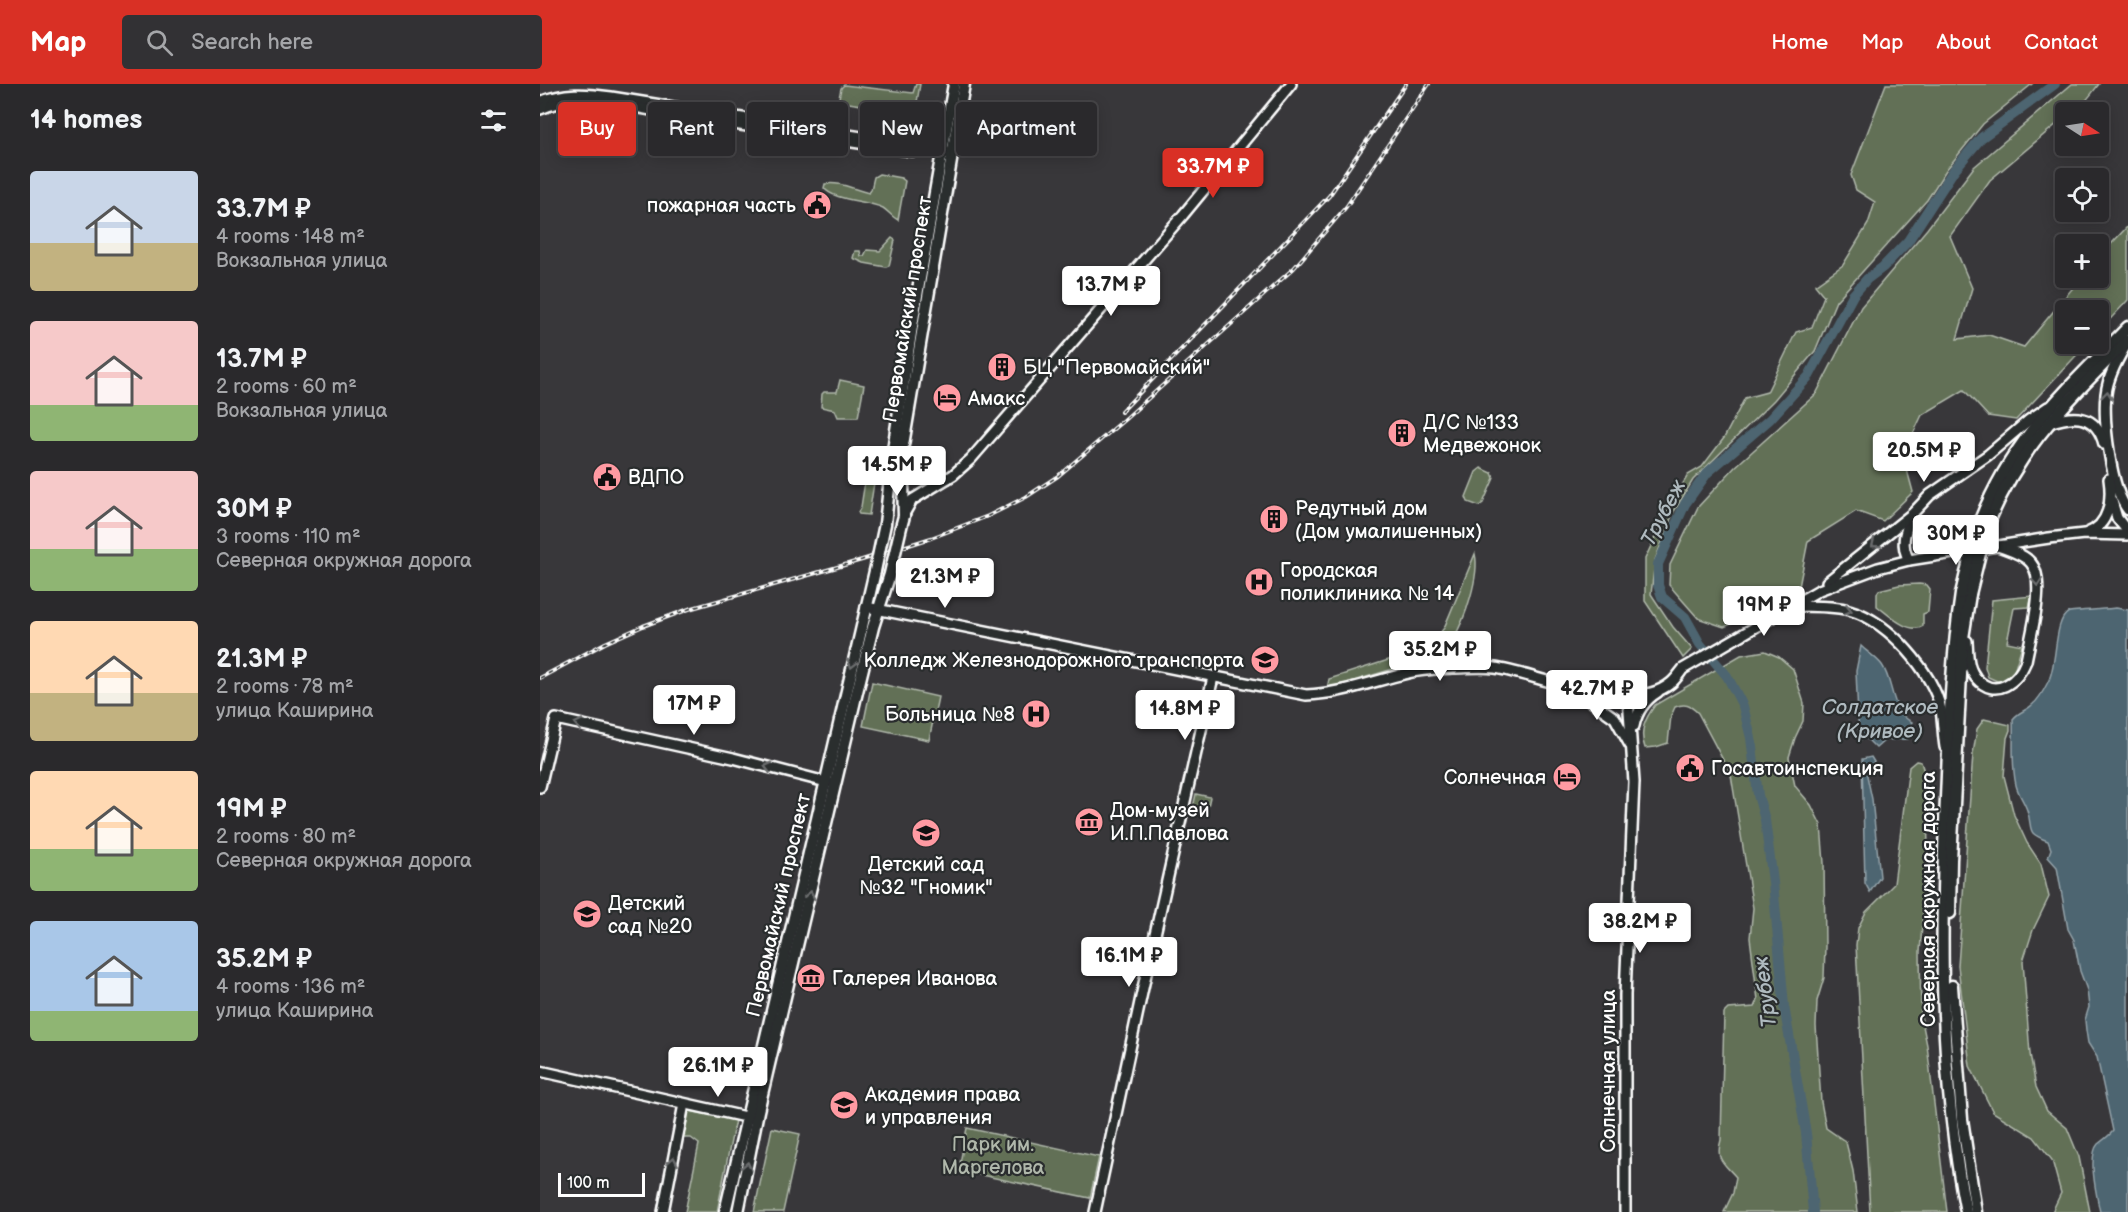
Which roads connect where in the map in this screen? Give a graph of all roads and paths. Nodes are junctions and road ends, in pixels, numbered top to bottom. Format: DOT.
graph roads {
  1 [pos="954,84"];
  2 [pos="963,84"];
  3 [pos="1290,84"];
  4 [pos="577,92"];
  5 [pos="541,104"];
  6 [pos="947,154"];
  7 [pos="2128,327"];
  8 [pos="2128,341"];
  9 [pos="2053,404"];
  10 [pos="2047,424"];
  11 [pos="897,468"];
  12 [pos="929,475"];
  13 [pos="948,478"];
  14 [pos="903,484"];
  15 [pos="2110,490"];
  16 [pos="927,491"];
  17 [pos="2128,510"];
  18 [pos="1912,514"];
  19 [pos="902,521"];
  20 [pos="1980,532"];
  21 [pos="2128,533"];
  22 [pos="2084,534"];
  23 [pos="1998,546"];
  24 [pos="1909,560"];
  25 [pos="1819,590"];
  26 [pos="1965,594"];
  27 [pos="1790,606"];
  28 [pos="866,607"];
  29 [pos="880,610"];
  30 [pos="1965,623"];
  31 [pos="1213,677"];
  32 [pos="1670,684"];
  33 [pos="1568,686"];
  34 [pos="1628,697"];
  35 [pos="1631,737"];
  36 [pos="1632,749"];
  37 [pos="1947,760"];
  38 [pos="830,783"];
  39 [pos="540,787"];
  40 [pos="540,1071"];
  41 [pos="684,1104"];
  42 [pos="752,1119"];
  43 [pos="663,1212"];
  44 [pos="724,1212"];
  45 [pos="738,1212"];
  46 [pos="1095,1212"];
  47 [pos="1625,1212"];
  48 [pos="1966,1212"];
  49 [pos="1976,1212"];
  1 -- 6 [label="main road, Первомайский проспект"];
  2 -- 6 [label="main road, Первомайский проспект"];
  3 -- 13 [label="main road"];
  4 -- 5 [label="main road"];
  4 -- 6 [label="main road"];
  6 -- 11 [label="main road, Первомайский проспект"];
  7 -- 9 [label="main road, Северная окружная дорога"];
  8 -- 10 [label="main road, Северная окружная дорога"];
  17 -- 8 [label="main road, one-way"];
  9 -- 18 [label="main road"];
  9 -- 20 [label="main road, Северная окружная дорога"];
  10 -- 15 [label="main road"];
  10 -- 20 [label="main road, Северная окружная дорога"];
  11 -- 12 [label="main road"];
  11 -- 14 [label="main road, Первомайский проспект"];
  11 -- 28 [label="main road, Первомайский проспект, bridge"];
  12 -- 13 [label="main road"];
  12 -- 16 [label="main road"];
  13 -- 16 [label="main road"];
  14 -- 16 [label="main road"];
  14 -- 19 [label="main road, Первомайский проспект"];
  15 -- 21 [label="main road"];
  15 -- 22 [label="main road"];
  16 -- 19 [label="main road"];
  18 -- 24 [label="main road"];
  18 -- 25 [label="main road, one-way"];
  19 -- 29 [label="main road, Первомайский проспект, bridge"];
  20 -- 26 [label="main road, Северная окружная дорога, bridge"];
  21 -- 22 [label="main road"];
  22 -- 23 [label="main road"];
  23 -- 24 [label="main road"];
  23 -- 30 [label="main road, one-way"];
  24 -- 25 [label="main road"];
  25 -- 27 [label="main road"];
  26 -- 30 [label="main road"];
  26 -- 37 [label="main road, Северная окружная дорога"];
  27 -- 32 [label="main road"];
  27 -- 37 [label="main road, one-way"];
  28 -- 29 [label="main road"];
  28 -- 38 [label="main road, Первомайский проспект, one-way"];
  29 -- 31 [label="main road"];
  29 -- 38 [label="main road, Первомайский проспект"];
  30 -- 49 [label="main road"];
  31 -- 33 [label="main road"];
  31 -- 46 [label="main road"];
  32 -- 34 [label="main road"];
  32 -- 35 [label="main road"];
  33 -- 34 [label="main road"];
  33 -- 36 [label="main road, Солнечная улица"];
  34 -- 35 [label="main road, Солнечная улица"];
  35 -- 36 [label="main road, Солнечная улица"];
  36 -- 47 [label="main road, Солнечная улица"];
  37 -- 48 [label="main road, Северная окружная дорога"];
  38 -- 39 [label="main road, one-way"];
  38 -- 42 [label="main road, Первомайский проспект"];
  40 -- 41 [label="main road"];
  41 -- 42 [label="main road"];
  43 -- 41 [label="main road, one-way"];
  42 -- 44 [label="main road, Первомайский проспект"];
  45 -- 42 [label="main road, Первомайский проспект, one-way"];
}
